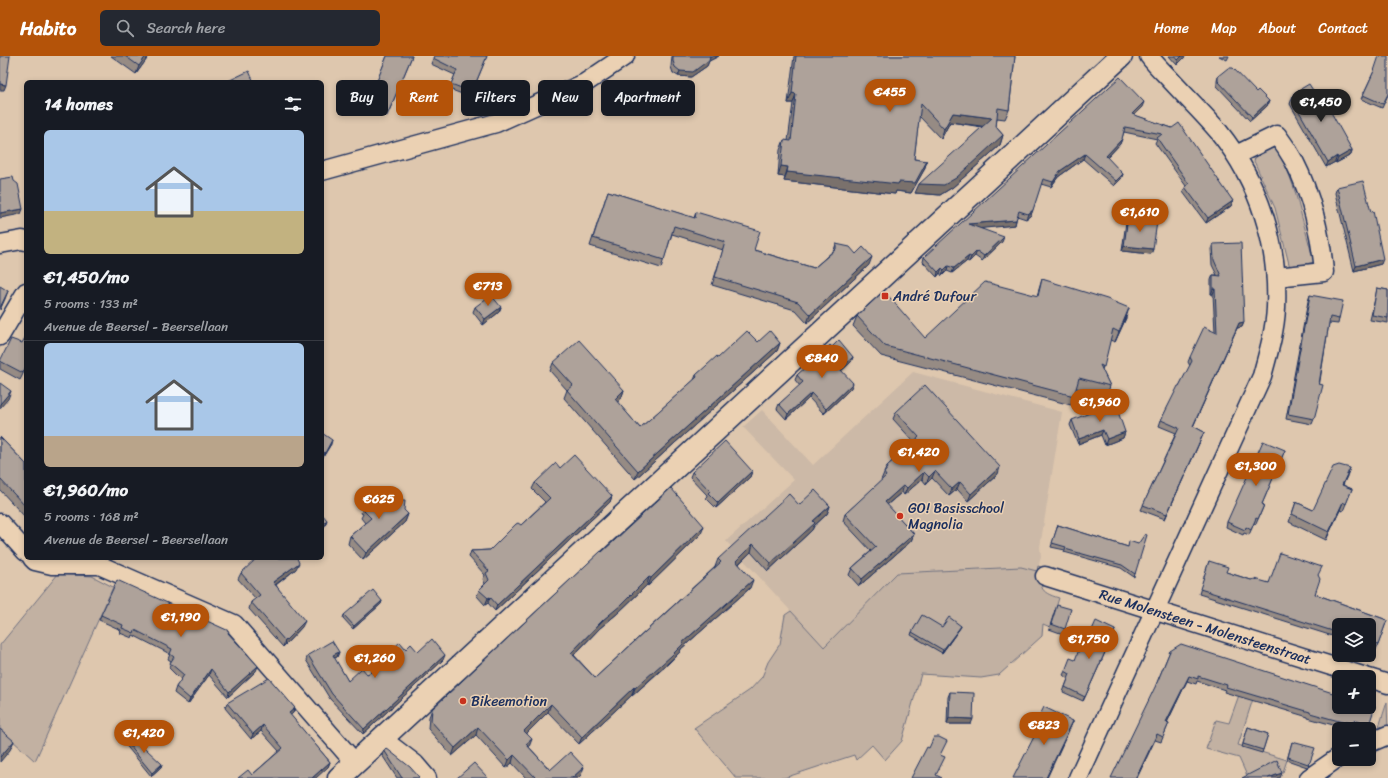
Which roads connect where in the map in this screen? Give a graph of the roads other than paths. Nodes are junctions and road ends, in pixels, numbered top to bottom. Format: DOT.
graph roads {
  1 [pos="626,56"];
  2 [pos="1121,56"];
  3 [pos="1149,56"];
  4 [pos="1236,155"];
  5 [pos="324,170"];
  6 [pos="24,240"];
  7 [pos="0,244"];
  8 [pos="1276,277"];
  9 [pos="24,295"];
  10 [pos="0,336"];
  11 [pos="0,523"];
  12 [pos="24,550"];
  13 [pos="34,560"];
  14 [pos="1045,576"];
  15 [pos="1156,609"];
  16 [pos="1344,670"];
  17 [pos="1376,680"];
  18 [pos="1388,684"];
  19 [pos="1388,735"];
  20 [pos="381,738"];
  21 [pos="1376,740"];
  22 [pos="1332,762"];
  23 [pos="355,763"];
  24 [pos="339,778"];
  25 [pos="426,778"];
  26 [pos="1078,778"];
  27 [pos="1309,778"];
  1 -- 5 [label="street"];
  2 -- 20 [label="main road"];
  3 -- 4 [label="street"];
  4 -- 8 [label="street"];
  4 -- 8 [label="street"];
  6 -- 7 [label="street"];
  8 -- 15 [label="street"];
  9 -- 10 [label="street"];
  11 -- 12 [label="street"];
  13 -- 23 [label="street"];
  14 -- 15 [label="street, Rue Molensteen - Molensteenstraat"];
  15 -- 16 [label="street, Rue Molensteen - Molensteenstraat"];
  15 -- 26 [label="street"];
  17 -- 18 [label="street"];
  19 -- 21 [label="street"];
  20 -- 23 [label="main road"];
  20 -- 25 [label="street"];
  22 -- 27 [label="street"];
  23 -- 24 [label="main road"];
}
